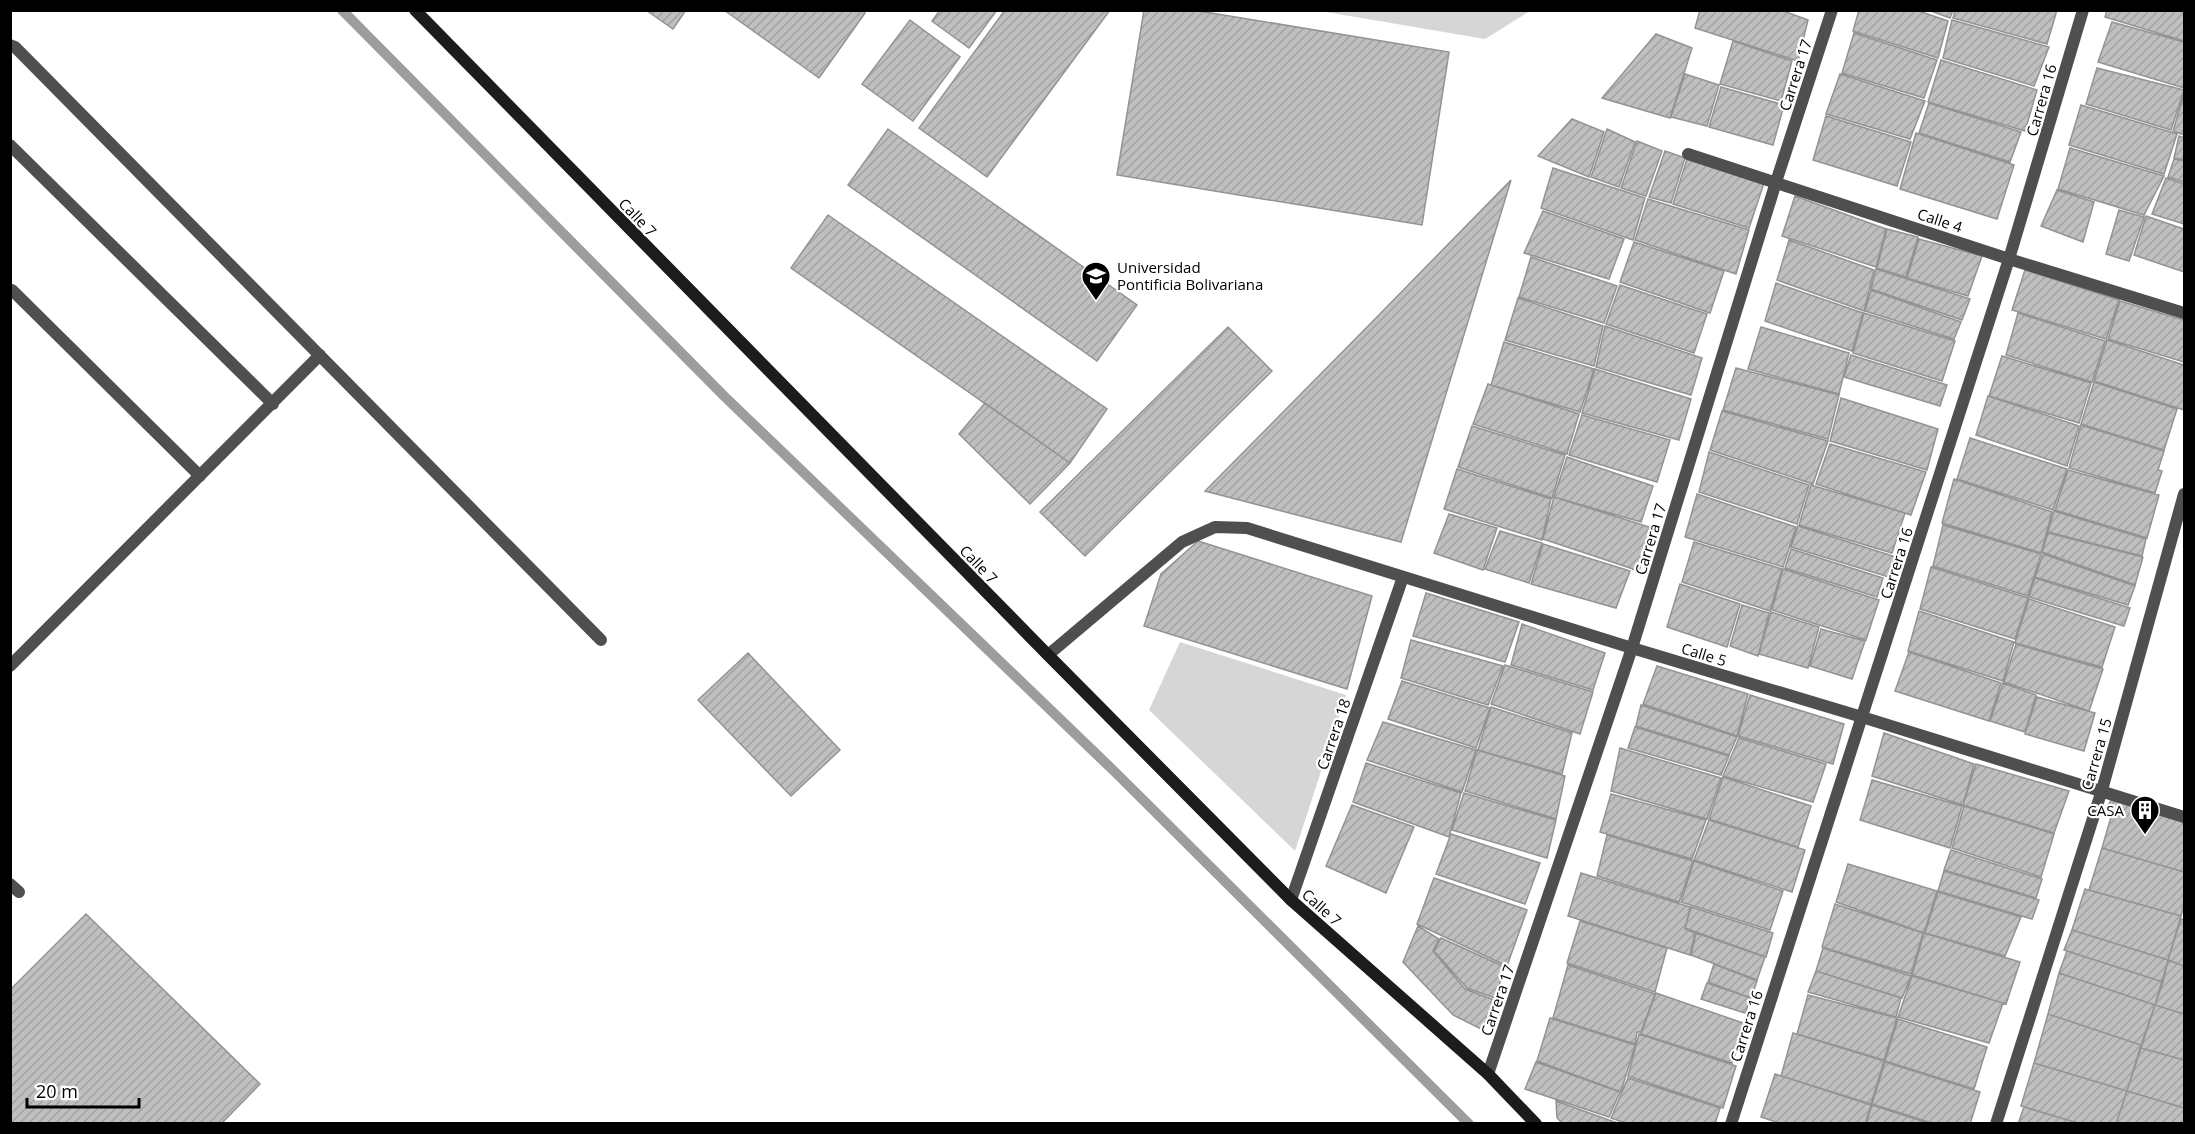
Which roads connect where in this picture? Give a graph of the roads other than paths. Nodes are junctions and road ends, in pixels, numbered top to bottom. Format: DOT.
graph roads {
  1 [pos="415,10"];
  2 [pos="1832,10"];
  3 [pos="2083,10"];
  4 [pos="10,45"];
  5 [pos="10,144"];
  6 [pos="1688,154"];
  7 [pos="1776,182"];
  8 [pos="2009,259"];
  9 [pos="12,290"];
  10 [pos="2184,313"];
  11 [pos="320,356"];
  12 [pos="273,404"];
  13 [pos="200,476"];
  14 [pos="2184,494"];
  15 [pos="1403,577"];
  16 [pos="601,640"];
  17 [pos="1632,648"];
  18 [pos="1048,655"];
  19 [pos="10,666"];
  20 [pos="1862,717"];
  21 [pos="2102,790"];
  22 [pos="2184,817"];
  23 [pos="1292,900"];
  24 [pos="1488,1074"];
  25 [pos="1536,1124"];
  26 [pos="1731,1124"];
  27 [pos="1996,1124"];
  1 -- 18 [label="street, Calle 7"];
  2 -- 7 [label="street, Carrera 17"];
  3 -- 8 [label="street, Carrera 16"];
  4 -- 11 [label="street"];
  5 -- 12 [label="street"];
  6 -- 7 [label="street, Calle 4"];
  7 -- 8 [label="street, Calle 4"];
  7 -- 17 [label="street, Carrera 17"];
  8 -- 10 [label="street, Calle 4"];
  8 -- 20 [label="street, Carrera 16"];
  9 -- 13 [label="street"];
  11 -- 12 [label="street"];
  11 -- 16 [label="street"];
  12 -- 13 [label="street"];
  13 -- 19 [label="street"];
  14 -- 21 [label="street, Carrera 15"];
  15 -- 17 [label="street, Calle 5"];
  15 -- 18 [label="street, Calle 5"];
  15 -- 23 [label="street, Carrera 18"];
  17 -- 20 [label="street, Calle 5"];
  17 -- 24 [label="street, Carrera 17"];
  18 -- 23 [label="street, Calle 7"];
  20 -- 21 [label="street, Calle 5"];
  20 -- 26 [label="street, Carrera 16"];
  21 -- 22 [label="street, Calle 5"];
  21 -- 27 [label="street, Carrera 15"];
  23 -- 24 [label="street, Calle 7"];
  24 -- 25 [label="street, Calle 7"];
}
